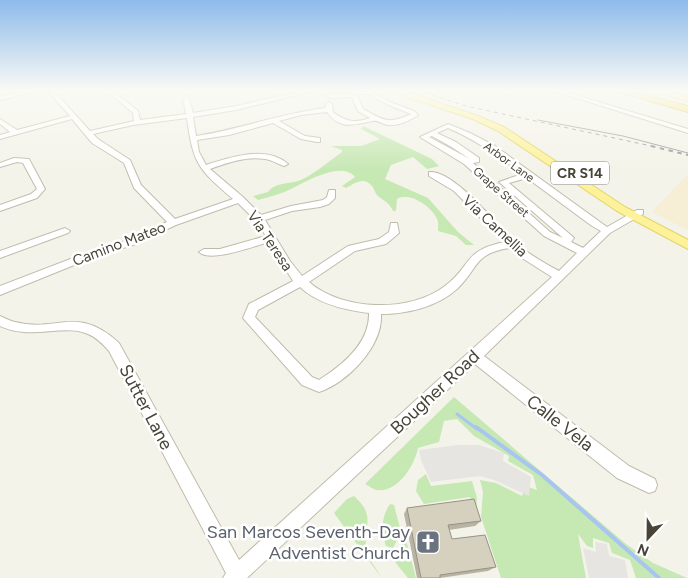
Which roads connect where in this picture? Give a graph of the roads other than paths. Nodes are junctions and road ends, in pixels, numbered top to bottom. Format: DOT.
graph roads {
  1 [pos="190,116"];
  2 [pos="74,117"];
  3 [pos="136,117"];
  4 [pos="181,117"];
  5 [pos="286,117"];
  6 [pos="336,117"];
  7 [pos="411,117"];
  8 [pos="473,117"];
  9 [pos="481,117"];
  10 [pos="642,117"];
  11 [pos="374,118"];
  12 [pos="274,120"];
  13 [pos="0,121"];
  14 [pos="137,122"];
  15 [pos="688,131"];
  16 [pos="16,133"];
  17 [pos="88,133"];
  18 [pos="431,134"];
  19 [pos="0,137"];
  20 [pos="194,138"];
  21 [pos="317,140"];
  22 [pos="284,164"];
  23 [pos="0,165"];
  24 [pos="204,168"];
  25 [pos="432,174"];
  26 [pos="528,175"];
  27 [pos="332,192"];
  28 [pos="240,199"];
  29 [pos="0,208"];
  30 [pos="636,214"];
  31 [pos="259,219"];
  32 [pos="173,223"];
  33 [pos="394,225"];
  34 [pos="64,231"];
  35 [pos="607,231"];
  36 [pos="272,238"];
  37 [pos="688,238"];
  38 [pos="565,243"];
  39 [pos="512,244"];
  40 [pos="688,246"];
  41 [pos="204,252"];
  42 [pos="585,253"];
  43 [pos="0,255"];
  44 [pos="560,276"];
  45 [pos="300,282"];
  46 [pos="0,291"];
  47 [pos="375,310"];
  48 [pos="0,321"];
  49 [pos="474,356"];
  50 [pos="649,485"];
  51 [pos="235,576"];
  1 -- 20 [label="street, Via Teresa"];
  2 -- 16 [label="street"];
  2 -- 17 [label="street"];
  3 -- 14 [label="street"];
  4 -- 14 [label="street"];
  5 -- 12 [label="street"];
  6 -- 11 [label="street"];
  7 -- 11 [label="street"];
  8 -- 30 [label="main road, CR S14"];
  9 -- 30 [label="main road, CR S14"];
  10 -- 15 [label="street"];
  12 -- 20 [label="street"];
  12 -- 21 [label="street"];
  13 -- 16 [label="street"];
  14 -- 17 [label="street"];
  16 -- 19 [label="street"];
  17 -- 32 [label="street"];
  18 -- 26 [label="street, Arbor Lane"];
  18 -- 38 [label="street, Grape Street"];
  20 -- 24 [label="street, Via Teresa"];
  22 -- 24 [label="street"];
  23 -- 29 [label="street"];
  24 -- 28 [label="street, Via Teresa"];
  25 -- 39 [label="street, Via Camellia"];
  26 -- 35 [label="street, Arbor Lane"];
  26 -- 38 [label="street"];
  27 -- 31 [label="street"];
  28 -- 31 [label="street, Via Teresa"];
  28 -- 32 [label="street, Camino Mateo"];
  30 -- 35 [label="street, Bougher Road"];
  30 -- 37 [label="main road, CR S14"];
  30 -- 40 [label="main road, CR S14"];
  31 -- 36 [label="street, Via Teresa"];
  32 -- 46 [label="street, Camino Mateo"];
  33 -- 45 [label="street"];
  34 -- 43 [label="street"];
  35 -- 42 [label="street, Bougher Road"];
  36 -- 41 [label="street"];
  36 -- 45 [label="street, Via Teresa"];
  38 -- 42 [label="street, Grape Street"];
  39 -- 44 [label="street, Via Camellia"];
  39 -- 47 [label="street, Via Teresa"];
  42 -- 44 [label="street, Bougher Road"];
  44 -- 49 [label="street, Bougher Road"];
  45 -- 47 [label="street, Via Teresa"];
  45 -- 47 [label="street"];
  48 -- 51 [label="street, Sutter Lane"];
  49 -- 50 [label="street, Calle Vela"];
  49 -- 51 [label="street, Bougher Road"];
}
